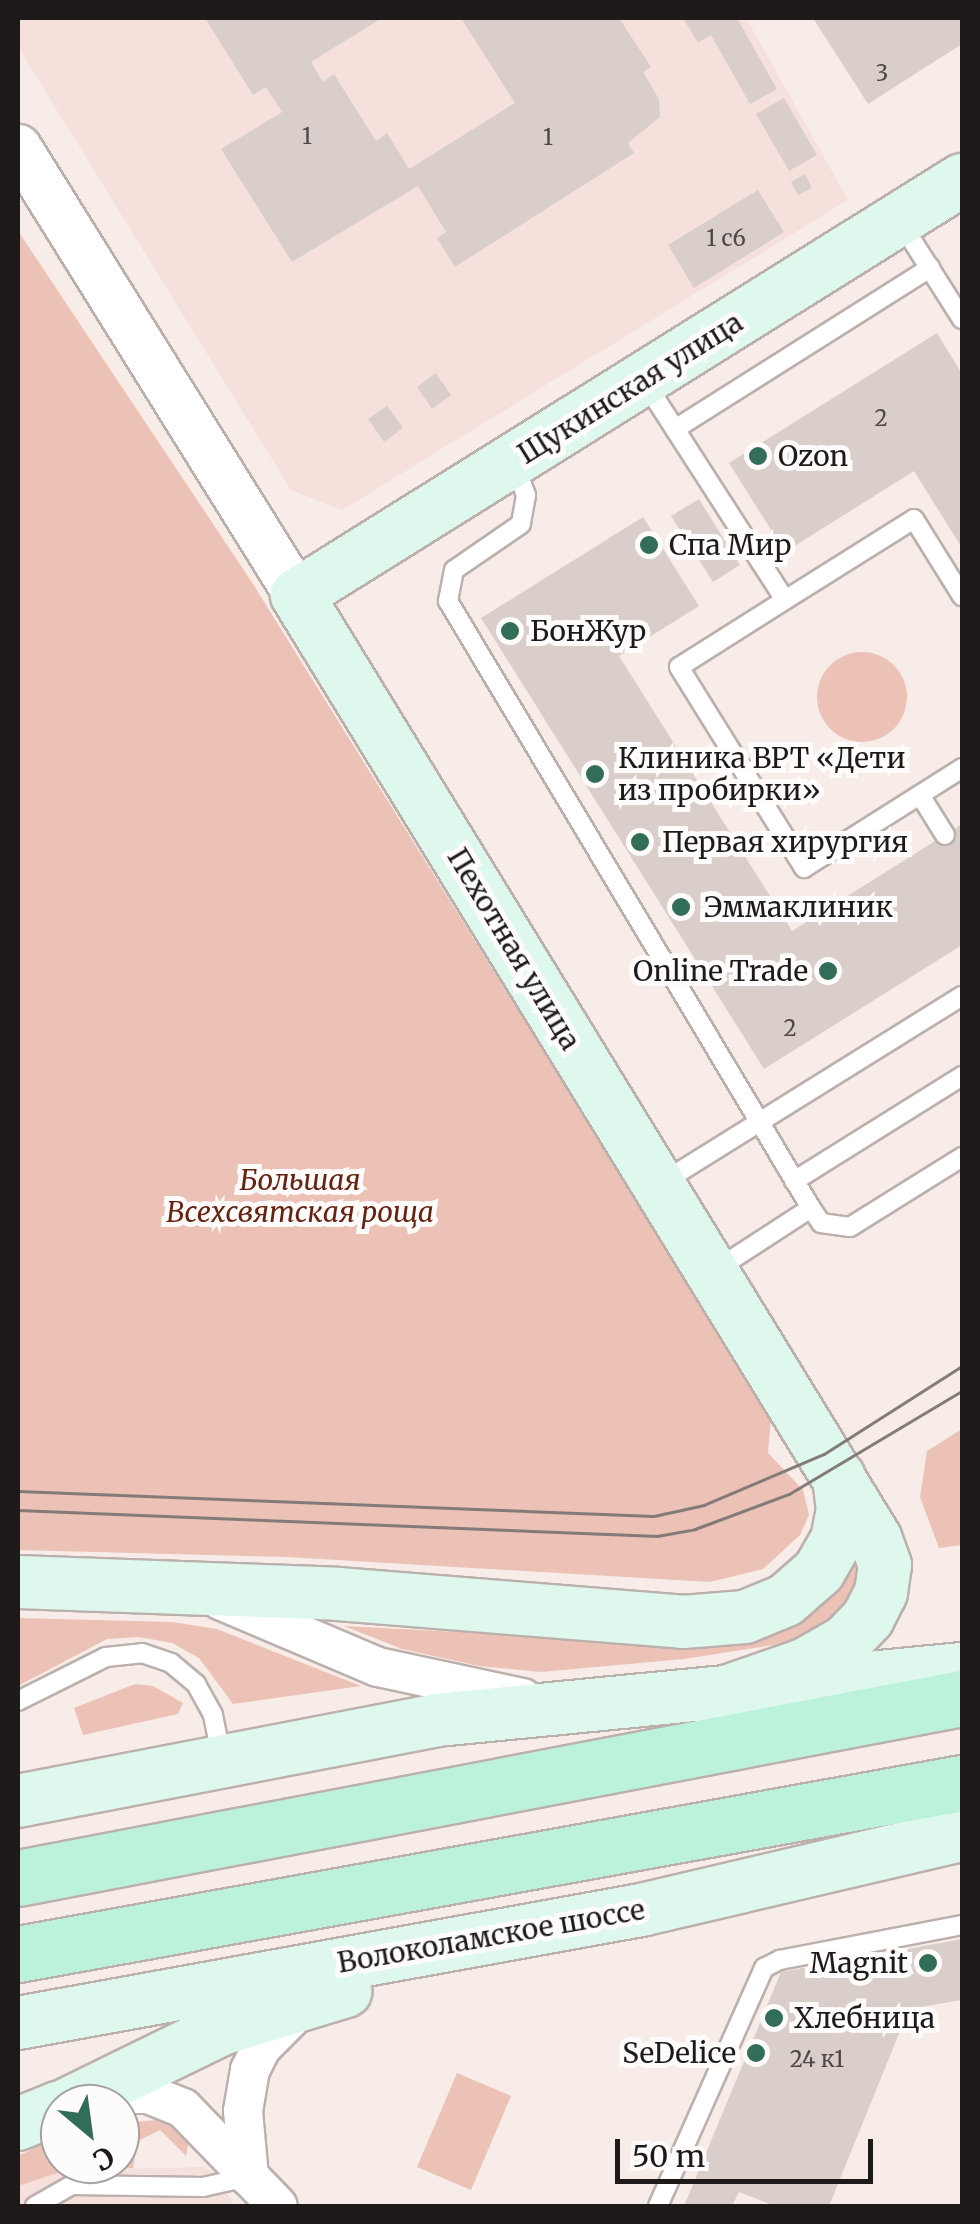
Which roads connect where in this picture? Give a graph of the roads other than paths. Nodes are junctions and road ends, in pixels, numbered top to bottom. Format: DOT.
graph roads {
  1 [pos="18,147"];
  2 [pos="962,180"];
  3 [pos="899,220"];
  4 [pos="930,268"];
  5 [pos="959,313"];
  6 [pos="643,380"];
  7 [pos="675,429"];
  8 [pos="513,460"];
  9 [pos="297,595"];
  10 [pos="962,596"];
  11 [pos="785,600"];
  12 [pos="962,768"];
  13 [pos="920,795"];
  14 [pos="945,835"];
  15 [pos="962,996"];
  16 [pos="962,1076"];
  17 [pos="758,1122"];
  18 [pos="962,1157"];
  19 [pos="794,1181"];
  20 [pos="658,1185"];
  21 [pos="811,1208"];
  22 [pos="712,1272"];
  23 [pos="838,1477"];
  24 [pos="18,1582"];
  25 [pos="152,1584"];
  26 [pos="962,1670"];
  27 [pos="722,1693"];
  28 [pos="962,1698"];
  29 [pos="18,1701"];
  30 [pos="570,1707"];
  31 [pos="222,1761"];
  32 [pos="962,1783"];
  33 [pos="18,1801"];
  34 [pos="962,1836"];
  35 [pos="18,1878"];
  36 [pos="642,1910"];
  37 [pos="962,1926"];
  38 [pos="18,1954"];
  39 [pos="309,2001"];
  40 [pos="18,2023"];
  41 [pos="106,2084"];
  42 [pos="140,2094"];
  43 [pos="249,2176"];
  44 [pos="34,2206"];
  45 [pos="278,2206"];
  46 [pos="658,2206"];
  1 -- 9 [label="street, Пехотная улица"];
  2 -- 3 [label="main road, Щукинская улица"];
  3 -- 4 [label="lane"];
  3 -- 6 [label="main road, Щукинская улица"];
  4 -- 5 [label="lane"];
  4 -- 7 [label="lane"];
  6 -- 7 [label="lane"];
  6 -- 8 [label="main road, Щукинская улица"];
  7 -- 11 [label="lane"];
  8 -- 9 [label="main road, Щукинская улица"];
  8 -- 17 [label="lane"];
  9 -- 20 [label="main road, Пехотная улица"];
  10 -- 11 [label="lane"];
  11 -- 13 [label="lane"];
  12 -- 13 [label="lane"];
  13 -- 14 [label="lane"];
  15 -- 17 [label="lane"];
  16 -- 19 [label="lane"];
  17 -- 19 [label="lane"];
  17 -- 20 [label="lane"];
  18 -- 21 [label="lane"];
  19 -- 21 [label="lane"];
  20 -- 22 [label="main road, Пехотная улица"];
  21 -- 22 [label="lane"];
  22 -- 23 [label="main road, Пехотная улица"];
  23 -- 25 [label="main road"];
  23 -- 27 [label="main road, Пехотная улица"];
  24 -- 25 [label="main road"];
  25 -- 30 [label="street"];
  26 -- 27 [label="main road"];
  27 -- 30 [label="main road"];
  28 -- 35 [label="main road"];
  29 -- 31 [label="lane"];
  30 -- 31 [label="main road"];
  31 -- 33 [label="main road"];
  32 -- 38 [label="main road"];
  34 -- 36 [label="main road, Волоколамское шоссе"];
  36 -- 39 [label="main road"];
  36 -- 40 [label="main road, Волоколамское шоссе"];
  37 -- 46 [label="lane"];
  39 -- 41 [label="main road"];
  39 -- 43 [label="street"];
  42 -- 43 [label="street"];
  43 -- 44 [label="lane"];
  43 -- 45 [label="street"];
}
